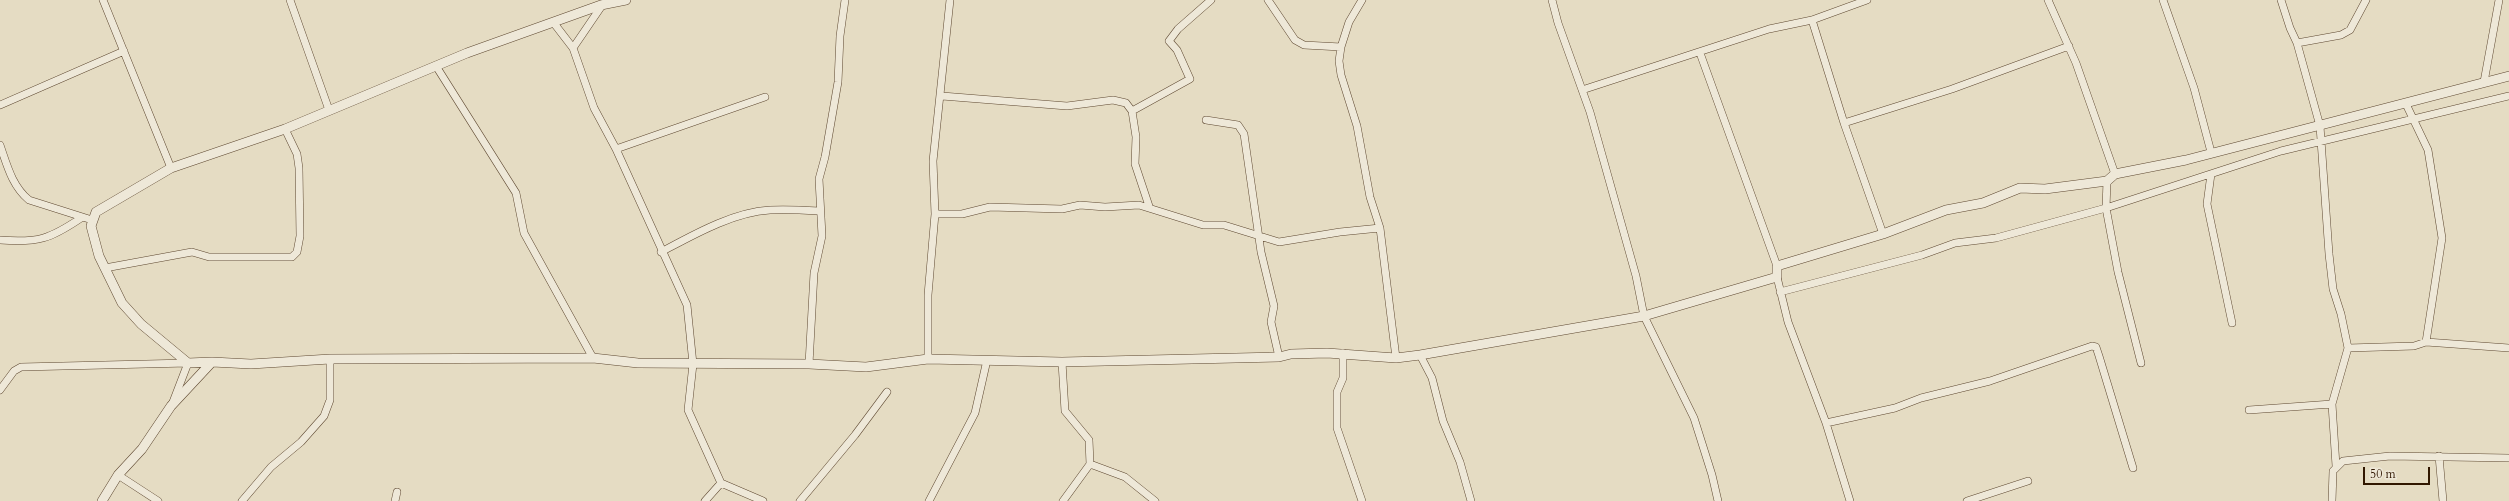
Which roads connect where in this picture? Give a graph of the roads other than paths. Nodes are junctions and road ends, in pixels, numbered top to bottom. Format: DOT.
graph roads {
  1 [pos="103,0"];
  2 [pos="290,0"];
  3 [pos="626,0"];
  4 [pos="846,0"];
  5 [pos="950,0"];
  6 [pos="1211,0"];
  7 [pos="1268,0"];
  8 [pos="1362,0"];
  9 [pos="1552,0"];
  10 [pos="1867,0"];
  11 [pos="2048,0"];
  12 [pos="2163,0"];
  13 [pos="2281,0"];
  14 [pos="2366,0"];
  15 [pos="2499,0"];
  16 [pos="601,3"];
  17 [pos="1812,20"];
  18 [pos="552,22"];
  19 [pos="2298,43"];
  20 [pos="2069,46"];
  21 [pos="1341,47"];
  22 [pos="573,48"];
  23 [pos="124,51"];
  24 [pos="1700,53"];
  25 [pos="436,66"];
  26 [pos="2509,76"];
  27 [pos="2484,82"];
  28 [pos="1582,90"];
  29 [pos="942,96"];
  30 [pos="2509,96"];
  31 [pos="765,97"];
  32 [pos="2406,104"];
  33 [pos="0,106"];
  34 [pos="329,110"];
  35 [pos="1132,110"];
  36 [pos="2415,119"];
  37 [pos="1206,120"];
  38 [pos="1844,123"];
  39 [pos="2320,126"];
  40 [pos="285,128"];
  41 [pos="2322,143"];
  42 [pos="0,145"];
  43 [pos="616,149"];
  44 [pos="2211,152"];
  45 [pos="172,168"];
  46 [pos="2115,174"];
  47 [pos="2211,174"];
  48 [pos="2107,181"];
  49 [pos="1149,206"];
  50 [pos="2106,208"];
  51 [pos="819,211"];
  52 [pos="935,214"];
  53 [pos="82,218"];
  54 [pos="92,220"];
  55 [pos="1380,228"];
  56 [pos="1883,234"];
  57 [pos="1258,235"];
  58 [pos="0,240"];
  59 [pos="661,252"];
  60 [pos="1777,266"];
  61 [pos="105,268"];
  62 [pos="1777,277"];
  63 [pos="1780,292"];
  64 [pos="1644,316"];
  65 [pos="2232,323"];
  66 [pos="2426,342"];
  67 [pos="2348,348"];
  68 [pos="2509,348"];
  69 [pos="1343,352"];
  70 [pos="1420,355"];
  71 [pos="1279,357"];
  72 [pos="593,358"];
  73 [pos="1396,358"];
  74 [pos="330,359"];
  75 [pos="928,359"];
  76 [pos="987,360"];
  77 [pos="212,362"];
  78 [pos="1062,362"];
  79 [pos="188,363"];
  80 [pos="2141,363"];
  81 [pos="693,364"];
  82 [pos="809,364"];
  83 [pos="0,390"];
  84 [pos="886,392"];
  85 [pos="2332,404"];
  86 [pos="171,406"];
  87 [pos="2249,410"];
  88 [pos="1826,423"];
  89 [pos="2439,456"];
  90 [pos="2509,458"];
  91 [pos="1090,464"];
  92 [pos="2336,466"];
  93 [pos="2132,468"];
  94 [pos="118,475"];
  95 [pos="2028,481"];
  96 [pos="721,483"];
  97 [pos="397,492"];
  98 [pos="2333,500"];
  99 [pos="102,501"];
  100 [pos="158,501"];
  101 [pos="242,501"];
  102 [pos="395,501"];
  103 [pos="705,501"];
  104 [pos="763,501"];
  105 [pos="800,501"];
  106 [pos="929,501"];
  107 [pos="1063,501"];
  108 [pos="1155,501"];
  109 [pos="1362,501"];
  110 [pos="1471,501"];
  111 [pos="1718,501"];
  112 [pos="1850,501"];
  113 [pos="1967,501"];
  114 [pos="2443,501"];
  1 -- 23 [label="street"];
  2 -- 34 [label="street"];
  3 -- 16 [label="street"];
  4 -- 51 [label="street"];
  5 -- 29 [label="street"];
  6 -- 35 [label="street"];
  7 -- 21 [label="street"];
  8 -- 21 [label="street"];
  9 -- 28 [label="street"];
  10 -- 17 [label="street"];
  11 -- 20 [label="street"];
  12 -- 44 [label="street"];
  13 -- 19 [label="street"];
  14 -- 19 [label="street"];
  15 -- 27 [label="street"];
  16 -- 18 [label="street"];
  16 -- 22 [label="street"];
  17 -- 24 [label="street"];
  17 -- 38 [label="street"];
  18 -- 22 [label="street"];
  18 -- 25 [label="street"];
  19 -- 39 [label="street"];
  20 -- 38 [label="street"];
  20 -- 46 [label="street"];
  21 -- 55 [label="street"];
  22 -- 43 [label="street"];
  23 -- 33 [label="street"];
  23 -- 45 [label="street"];
  24 -- 28 [label="street"];
  24 -- 60 [label="street"];
  25 -- 34 [label="street"];
  25 -- 72 [label="street"];
  26 -- 27 [label="street"];
  27 -- 32 [label="street"];
  28 -- 64 [label="street"];
  29 -- 35 [label="street"];
  29 -- 52 [label="street"];
  30 -- 36 [label="street"];
  31 -- 43 [label="street"];
  32 -- 36 [label="street"];
  32 -- 39 [label="street"];
  34 -- 40 [label="street"];
  35 -- 49 [label="street"];
  36 -- 41 [label="street"];
  36 -- 66 [label="street"];
  37 -- 57 [label="street"];
  38 -- 56 [label="street"];
  39 -- 41 [label="street"];
  39 -- 44 [label="street"];
  40 -- 45 [label="street"];
  40 -- 61 [label="street"];
  41 -- 47 [label="street"];
  41 -- 67 [label="street"];
  42 -- 53 [label="street"];
  43 -- 59 [label="street"];
  44 -- 46 [label="street"];
  45 -- 54 [label="street"];
  46 -- 48 [label="street"];
  47 -- 50 [label="street"];
  47 -- 65 [label="street"];
  48 -- 50 [label="street"];
  48 -- 56 [label="street"];
  49 -- 52 [label="street"];
  49 -- 57 [label="street"];
  50 -- 63 [label="street"];
  50 -- 80 [label="street"];
  51 -- 59 [label="street"];
  51 -- 82 [label="street"];
  52 -- 75 [label="street"];
  53 -- 54 [label="street"];
  53 -- 58 [label="street"];
  54 -- 61 [label="street"];
  55 -- 57 [label="street"];
  55 -- 73 [label="street"];
  56 -- 60 [label="street"];
  57 -- 71 [label="street"];
  59 -- 81 [label="street"];
  60 -- 62 [label="street"];
  61 -- 79 [label="street"];
  62 -- 63 [label="street"];
  62 -- 64 [label="street"];
  63 -- 88 [label="street"];
  64 -- 70 [label="street"];
  64 -- 111 [label="street"];
  66 -- 67 [label="street"];
  66 -- 68 [label="street"];
  67 -- 85 [label="street"];
  69 -- 71 [label="street"];
  69 -- 73 [label="street"];
  69 -- 109 [label="street"];
  70 -- 73 [label="street"];
  70 -- 110 [label="street"];
  71 -- 78 [label="street"];
  72 -- 74 [label="street"];
  72 -- 81 [label="street"];
  74 -- 77 [label="street"];
  74 -- 101 [label="street"];
  75 -- 76 [label="street"];
  75 -- 82 [label="street"];
  76 -- 78 [label="street"];
  76 -- 106 [label="street"];
  77 -- 79 [label="street"];
  77 -- 86 [label="street"];
  78 -- 91 [label="street"];
  79 -- 83 [label="street"];
  79 -- 86 [label="street"];
  81 -- 82 [label="street"];
  81 -- 96 [label="street"];
  84 -- 105 [label="street"];
  85 -- 87 [label="street"];
  85 -- 92 [label="street"];
  86 -- 94 [label="street"];
  88 -- 93 [label="street"];
  88 -- 112 [label="street"];
  89 -- 90 [label="street"];
  89 -- 92 [label="street"];
  89 -- 114 [label="street"];
  91 -- 107 [label="street"];
  91 -- 108 [label="street"];
  92 -- 98 [label="street"];
  94 -- 99 [label="street"];
  94 -- 100 [label="street"];
  95 -- 113 [label="street"];
  96 -- 103 [label="street"];
  96 -- 104 [label="street"];
  97 -- 102 [label="street"];
}
